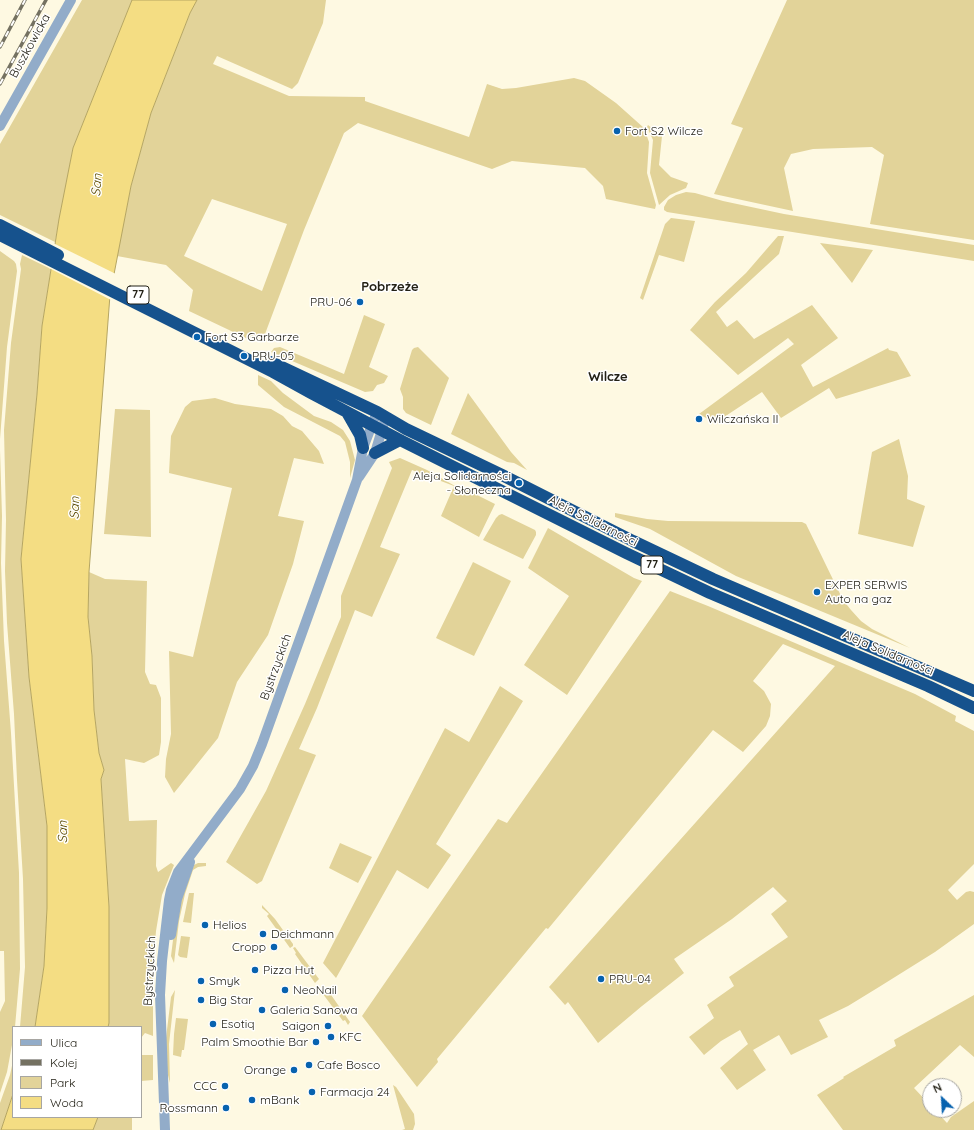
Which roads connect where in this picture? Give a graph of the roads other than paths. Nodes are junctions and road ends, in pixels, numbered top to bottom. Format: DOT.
graph roads {
  1 [pos="71,0"];
  2 [pos="0,126"];
  3 [pos="0,225"];
  4 [pos="0,235"];
  5 [pos="275,368"];
  6 [pos="347,413"];
  7 [pos="381,415"];
  8 [pos="376,428"];
  9 [pos="400,440"];
  10 [pos="363,448"];
  11 [pos="375,453"];
  12 [pos="357,480"];
  13 [pos="974,691"];
  14 [pos="974,708"];
  15 [pos="165,1130"];
  1 -- 2 [label="street, Buszkowicka"];
  3 -- 5 [label="highway, 77"];
  4 -- 5 [label="highway, 77"];
  5 -- 6 [label="highway, Aleja Solidarności / 77"];
  5 -- 7 [label="highway, Aleja Solidarności / 77"];
  6 -- 8 [label="highway, Aleja Solidarności / 77"];
  6 -- 10 [label="highway"];
  7 -- 8 [label="street"];
  7 -- 13 [label="highway, Aleja Solidarności / 77"];
  8 -- 9 [label="highway, Aleja Solidarności / 77"];
  8 -- 10 [label="street"];
  8 -- 11 [label="street"];
  9 -- 11 [label="highway"];
  9 -- 14 [label="highway, Aleja Solidarności / 77"];
  10 -- 12 [label="street"];
  11 -- 12 [label="street"];
  12 -- 15 [label="street, Bystrzyckich"];
}
